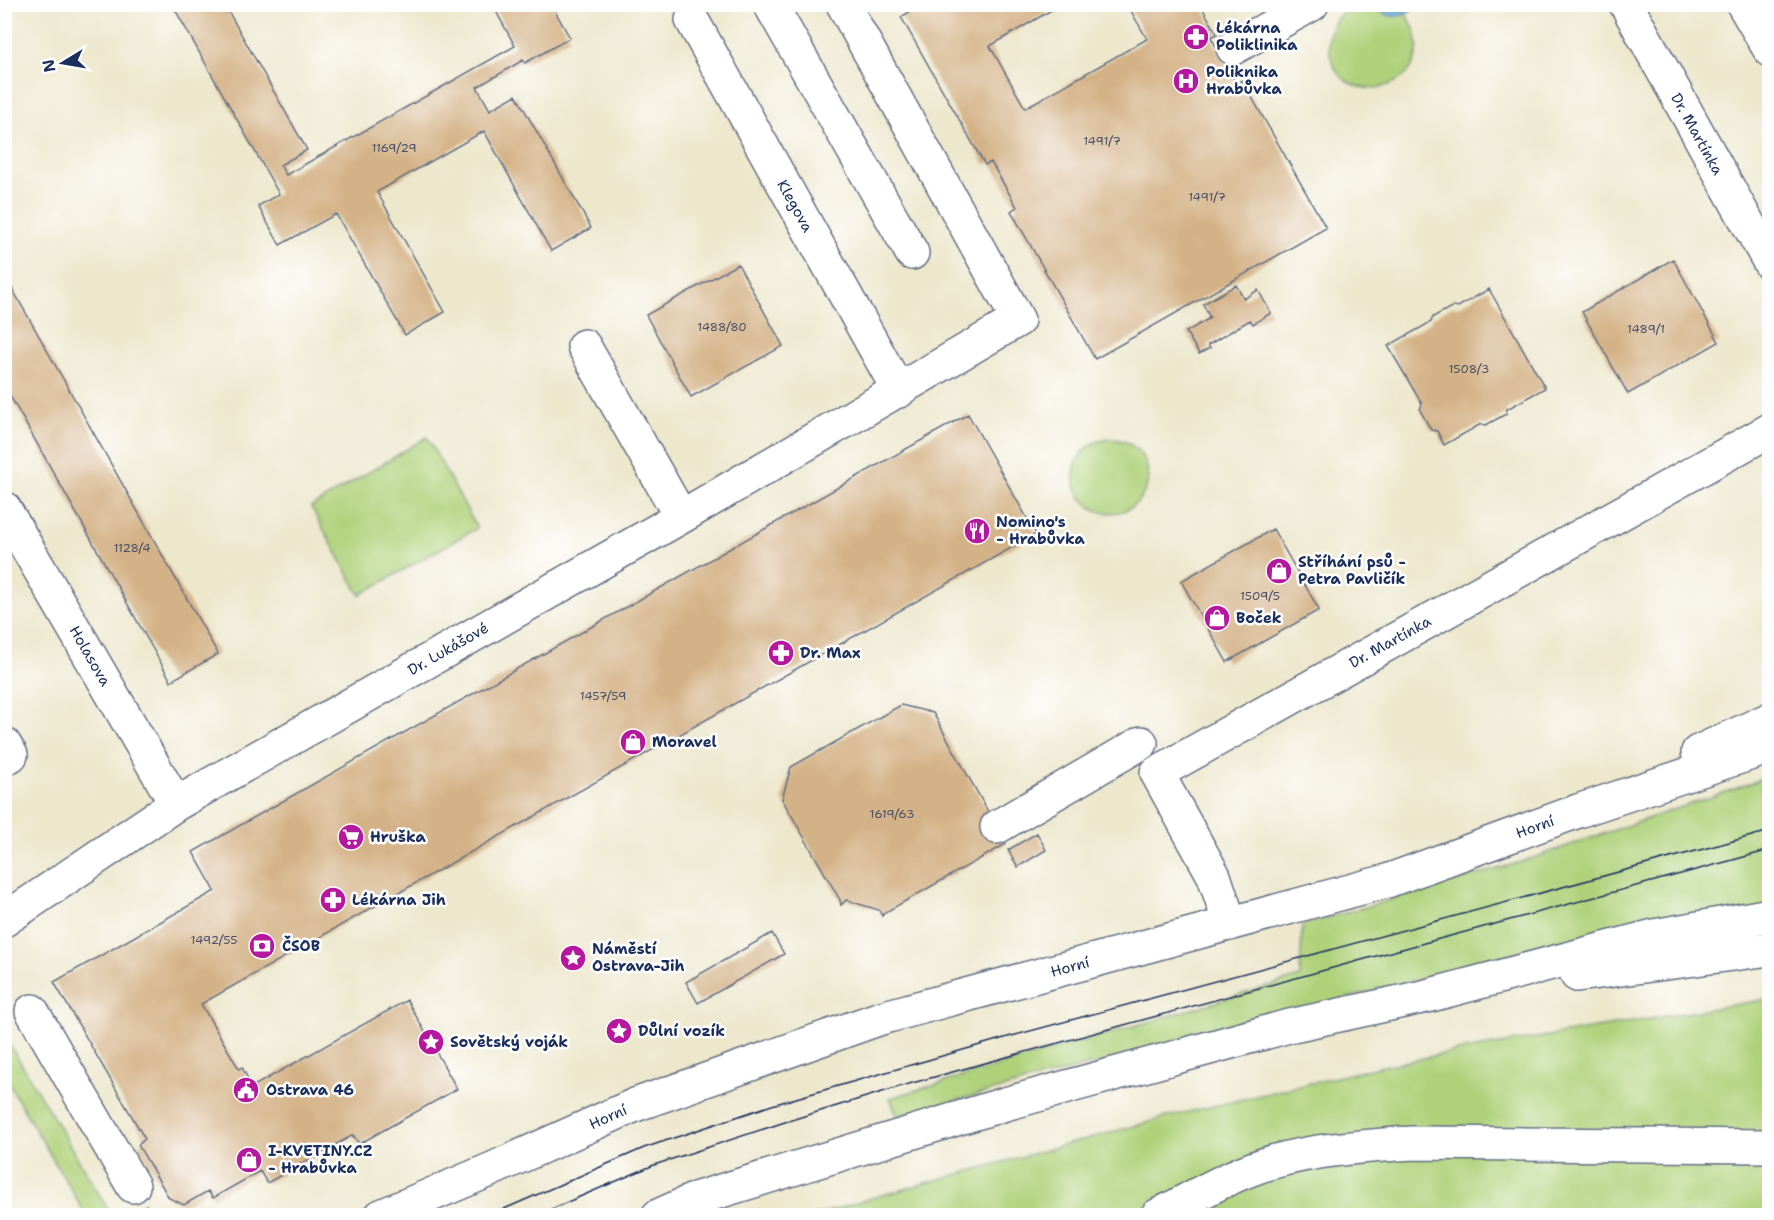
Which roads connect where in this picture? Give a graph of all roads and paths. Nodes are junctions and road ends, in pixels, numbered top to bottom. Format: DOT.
graph roads {
  1 [pos="770,4"];
  2 [pos="843,4"];
  3 [pos="1312,4"];
  4 [pos="1626,4"];
  5 [pos="1745,8"];
  6 [pos="692,20"];
  7 [pos="1233,48"];
  8 [pos="1770,50"];
  9 [pos="1770,57"];
  10 [pos="912,253"];
  11 [pos="1770,263"];
  12 [pos="584,346"];
  13 [pos="899,391"];
  14 [pos="1770,430"];
  15 [pos="4,508"];
  16 [pos="681,517"];
  17 [pos="1770,719"];
  18 [pos="1141,743"];
  19 [pos="4,744"];
  20 [pos="1770,747"];
  21 [pos="4,759"];
  22 [pos="176,804"];
  23 [pos="1578,812"];
  24 [pos="997,827"];
  25 [pos="1770,915"];
  26 [pos="4,920"];
  27 [pos="1230,924"];
  28 [pos="1770,949"];
  29 [pos="1427,996"];
  30 [pos="32,1011"];
  31 [pos="1770,1146"];
  32 [pos="133,1186"];
  33 [pos="381,1215"];
  34 [pos="658,1215"];
  35 [pos="1157,1215"];
  1 -- 10 [label="street"];
  2 -- 13 [label="street, Dr. Lukášové"];
  3 -- 7 [label="street"];
  4 -- 11 [label="street, Dr. Martínka"];
  5 -- 8 [label="street"];
  5 -- 9 [label="street"];
  6 -- 13 [label="street, Klegova"];
  12 -- 16 [label="street"];
  13 -- 16 [label="street, Dr. Lukášové"];
  14 -- 27 [label="street, Dr. Martínka"];
  15 -- 22 [label="street, Holasova"];
  16 -- 22 [label="street, Dr. Lukášové"];
  17 -- 23 [label="street"];
  18 -- 24 [label="street"];
  19 -- 21 [label="street"];
  20 -- 23 [label="street, Horní"];
  22 -- 26 [label="street, Dr. Lukášové"];
  23 -- 27 [label="street, Horní"];
  25 -- 29 [label="street"];
  27 -- 33 [label="street, Horní"];
  28 -- 29 [label="street"];
  29 -- 34 [label="street"];
  30 -- 32 [label="street"];
  31 -- 35 [label="street"];
}
